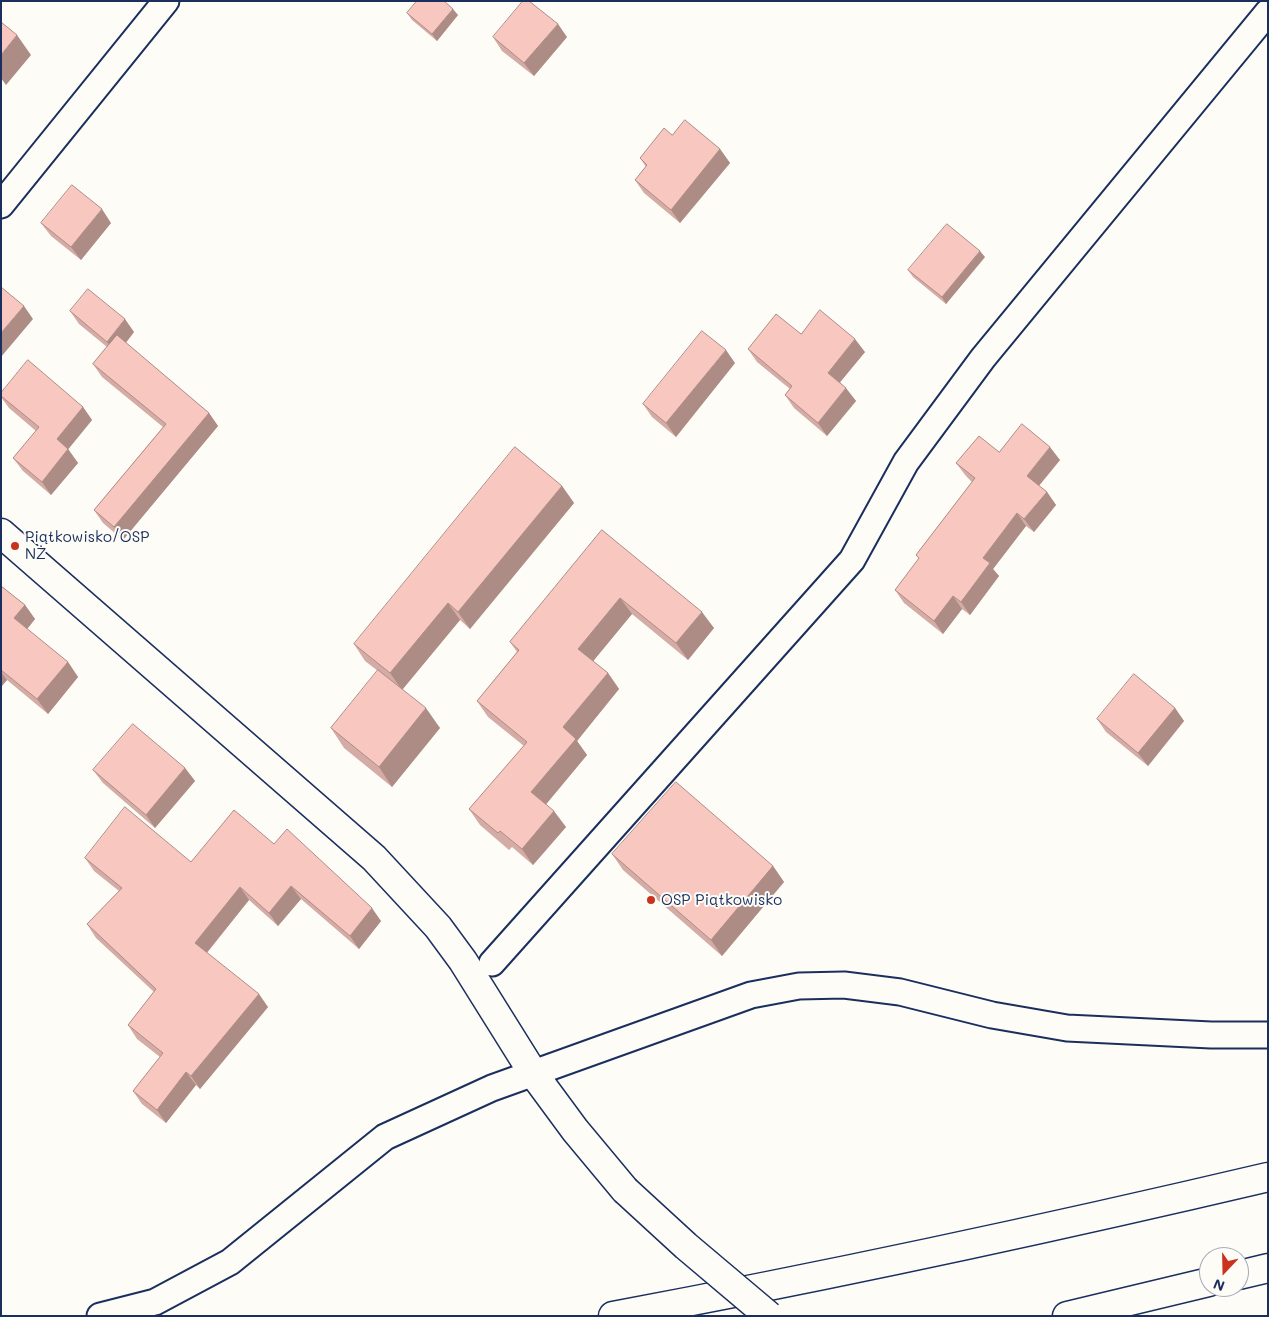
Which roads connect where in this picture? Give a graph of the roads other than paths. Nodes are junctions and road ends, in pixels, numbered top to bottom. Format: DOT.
graph roads {
  1 [pos="166,1"];
  2 [pos="1268,12"];
  3 [pos="1,205"];
  4 [pos="1,533"];
  5 [pos="492,964"];
  6 [pos="1268,1035"];
  7 [pos="533,1073"];
  8 [pos="1268,1177"];
  9 [pos="1268,1268"];
  10 [pos="1249,1273"];
  11 [pos="1199,1284"];
  12 [pos="100,1316"];
  13 [pos="614,1316"];
  14 [pos="769,1316"];
  15 [pos="1067,1316"];
  1 -- 3 [label="street"];
  2 -- 5 [label="street"];
  4 -- 7 [label="main road"];
  6 -- 7 [label="street"];
  7 -- 12 [label="street"];
  7 -- 14 [label="main road, bridge"];
  8 -- 13 [label="main road"];
  9 -- 10 [label="main road"];
  11 -- 15 [label="main road"];
}
